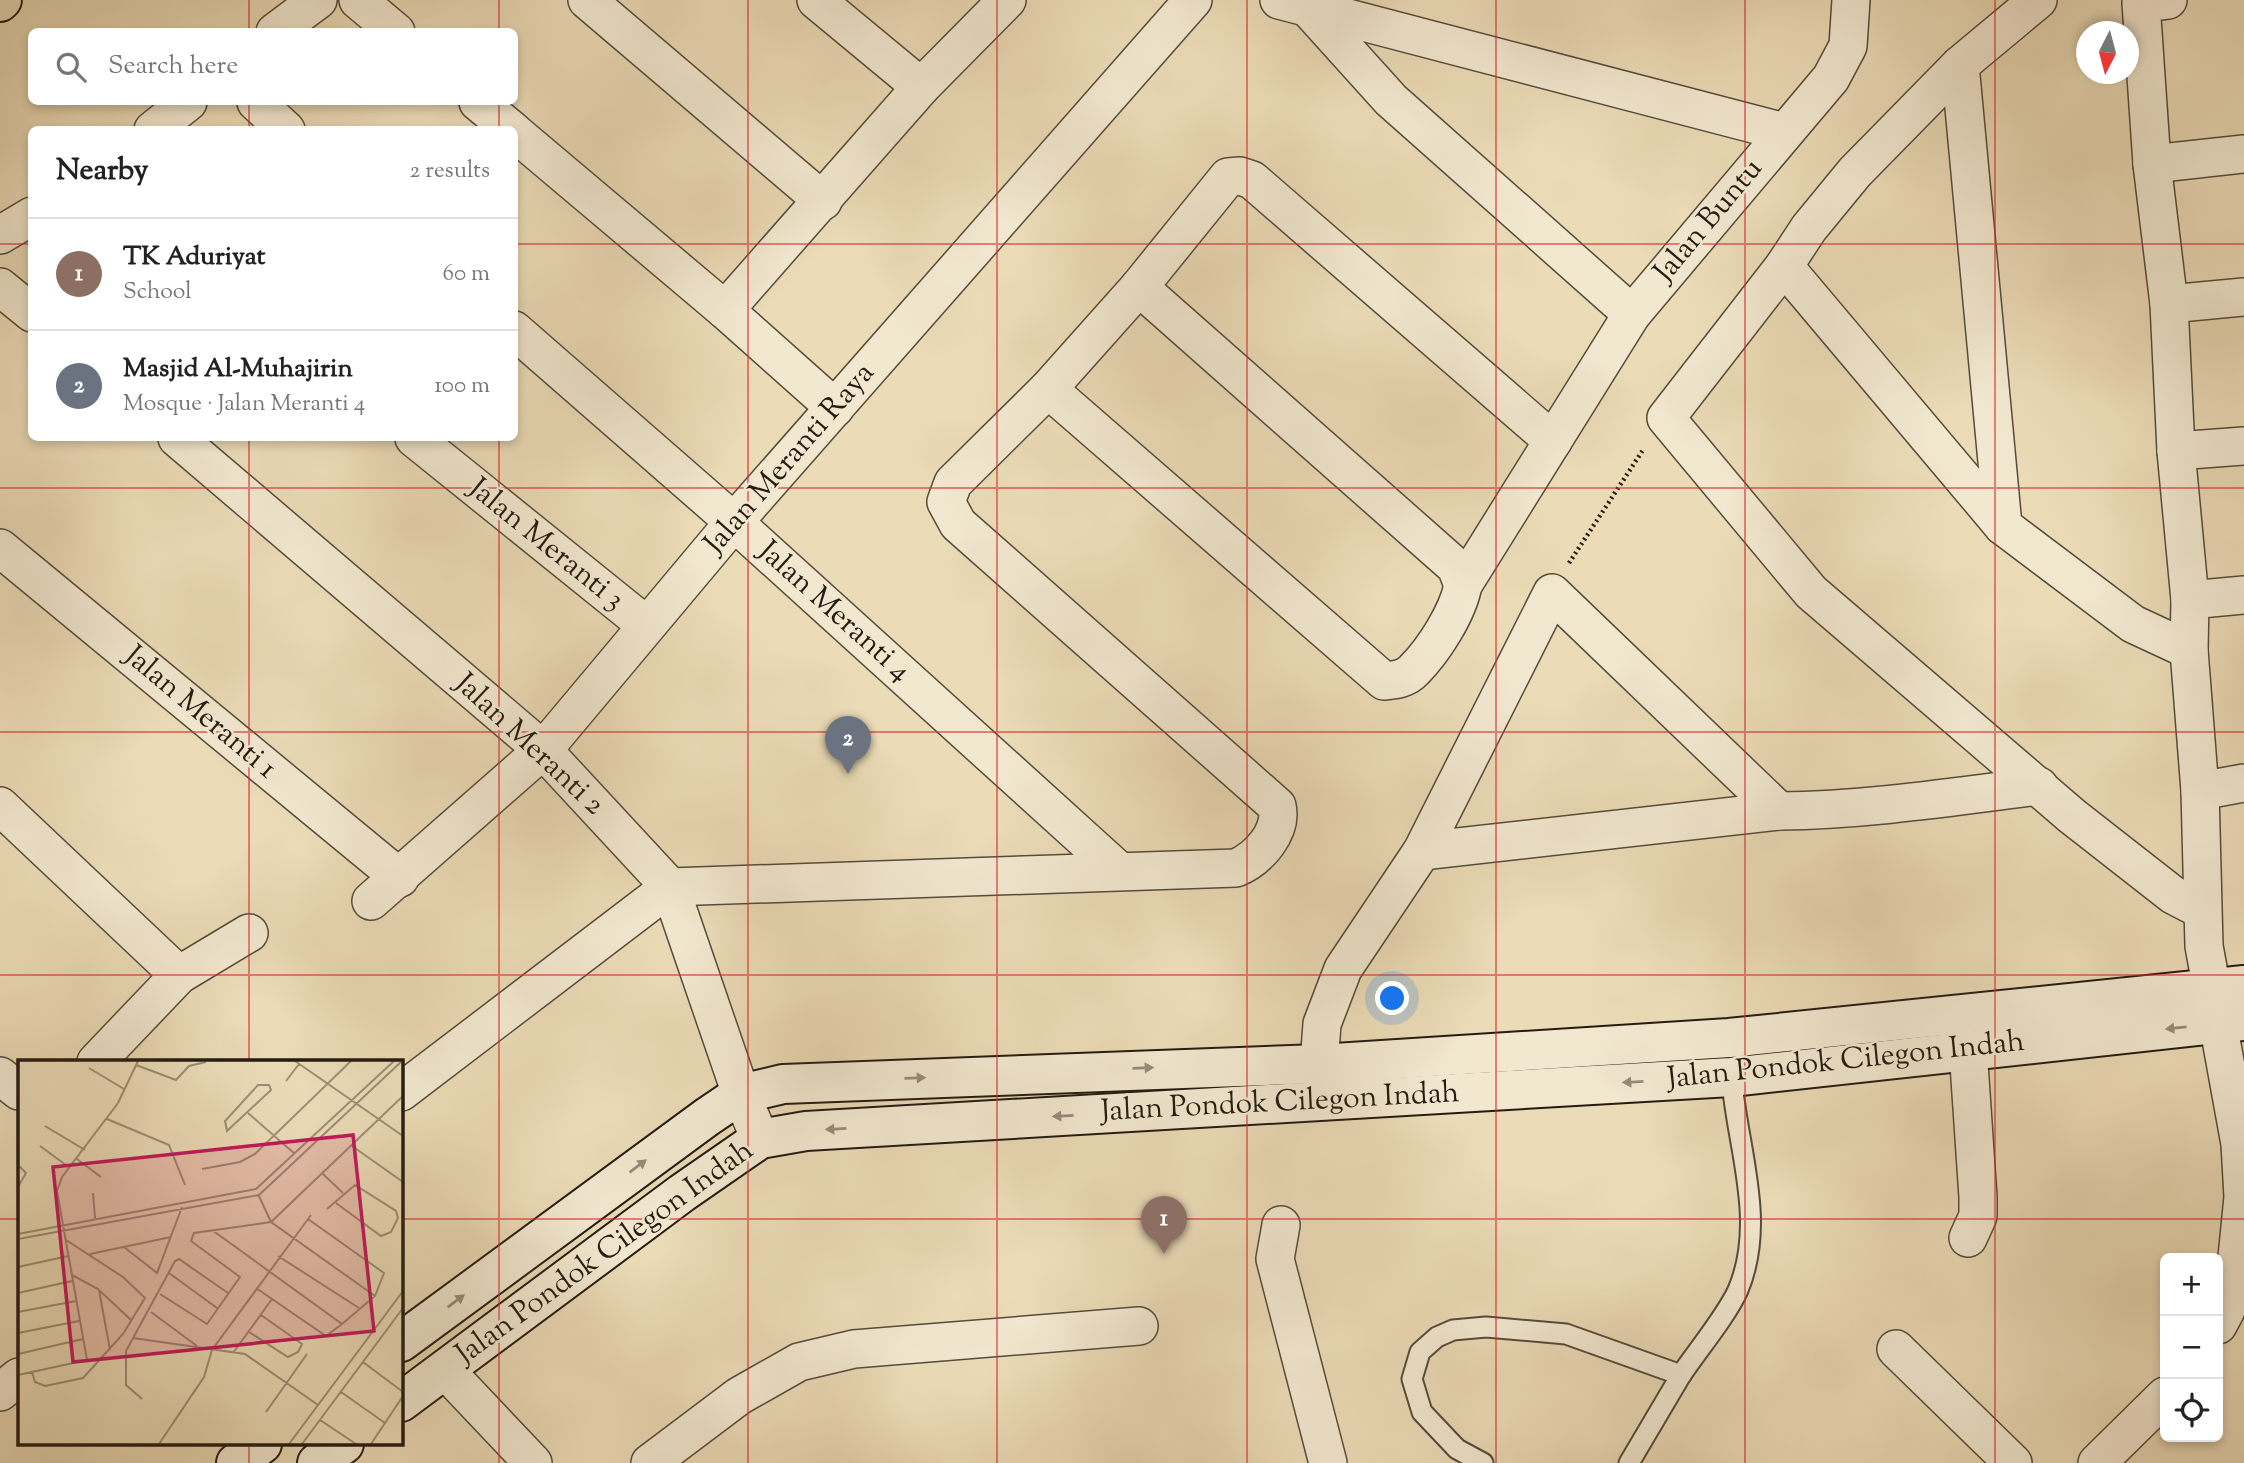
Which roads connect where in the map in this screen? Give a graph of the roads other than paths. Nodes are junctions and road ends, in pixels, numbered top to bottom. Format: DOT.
graph roads {
  1 [pos="318,0"];
  2 [pos="358,0"];
  3 [pos="587,0"];
  4 [pos="816,0"];
  5 [pos="1007,0"];
  6 [pos="1193,0"];
  7 [pos="1851,0"];
  8 [pos="2038,0"];
  9 [pos="2150,1"];
  10 [pos="1294,4"];
  11 [pos="280,28"];
  12 [pos="391,28"];
  13 [pos="1960,65"];
  14 [pos="921,86"];
  15 [pos="184,105"];
  16 [pos="259,105"];
  17 [pos="482,105"];
  18 [pos="158,126"];
  19 [pos="282,126"];
  20 [pos="507,126"];
  21 [pos="1784,132"];
  22 [pos="518,135"];
  23 [pos="2244,154"];
  24 [pos="2152,164"];
  25 [pos="823,201"];
  26 [pos="28,218"];
  27 [pos="0,236"];
  28 [pos="1784,266"];
  29 [pos="0,286"];
  30 [pos="1139,287"];
  31 [pos="2244,297"];
  32 [pos="2169,304"];
  33 [pos="28,310"];
  34 [pos="725,310"];
  35 [pos="1632,314"];
  36 [pos="518,333"];
  37 [pos="1048,389"];
  38 [pos="835,408"];
  39 [pos="181,441"];
  40 [pos="418,441"];
  41 [pos="1553,441"];
  42 [pos="2244,446"];
  43 [pos="2176,451"];
  44 [pos="734,522"];
  45 [pos="2003,526"];
  46 [pos="0,548"];
  47 [pos="1464,585"];
  48 [pos="2244,595"];
  49 [pos="2190,600"];
  50 [pos="646,625"];
  51 [pos="2189,650"];
  52 [pos="543,750"];
  53 [pos="2244,783"];
  54 [pos="2039,786"];
  55 [pos="2200,791"];
  56 [pos="0,806"];
  57 [pos="1779,811"];
  58 [pos="1422,851"];
  59 [pos="1118,870"];
  60 [pos="400,878"];
  61 [pos="670,887"];
  62 [pos="371,901"];
  63 [pos="2200,909"];
  64 [pos="249,933"];
  65 [pos="180,975"];
  66 [pos="2229,1004"];
  67 [pos="1729,1038"];
  68 [pos="1968,1049"];
  69 [pos="117,1054"];
  70 [pos="1320,1064"];
  71 [pos="0,1076"];
  72 [pos="1731,1077"];
  73 [pos="18,1090"];
  74 [pos="402,1091"];
  75 [pos="741,1094"];
  76 [pos="760,1139"];
  77 [pos="1282,1225"];
  78 [pos="1968,1238"];
  79 [pos="2223,1316"];
  80 [pos="1139,1326"];
  81 [pos="402,1341"];
  82 [pos="1896,1349"];
  83 [pos="445,1370"];
  84 [pos="1681,1375"];
  85 [pos="402,1401"];
  86 [pos="2160,1403"];
  87 [pos="259,1446"];
  88 [pos="341,1446"];
  89 [pos="2119,1456"];
  90 [pos="236,1463"];
  91 [pos="317,1463"];
  92 [pos="533,1463"];
  93 [pos="650,1463"];
  94 [pos="1328,1463"];
  95 [pos="1483,1463"];
  96 [pos="1629,1463"];
  97 [pos="2013,1463"];
  1 -- 11 [label="street"];
  2 -- 12 [label="street"];
  3 -- 25 [label="street"];
  4 -- 14 [label="street"];
  5 -- 14 [label="street"];
  6 -- 38 [label="street, Jalan Meranti Raya"];
  7 -- 21 [label="street, Jalan Buntu"];
  8 -- 13 [label="street"];
  9 -- 24 [label="street"];
  10 -- 21 [label="street"];
  10 -- 35 [label="street"];
  13 -- 28 [label="street"];
  13 -- 45 [label="street"];
  14 -- 25 [label="street"];
  15 -- 18 [label="street"];
  16 -- 19 [label="street"];
  17 -- 20 [label="street"];
  21 -- 35 [label="street, Jalan Buntu"];
  22 -- 34 [label="street"];
  23 -- 24 [label="street"];
  24 -- 32 [label="street"];
  25 -- 34 [label="street"];
  26 -- 27 [label="street"];
  28 -- 45 [label="street"];
  28 -- 54 [label="street"];
  29 -- 33 [label="street"];
  30 -- 37 [label="street"];
  30 -- 41 [label="street"];
  30 -- 47 [label="street"];
  31 -- 32 [label="street"];
  32 -- 43 [label="street"];
  34 -- 38 [label="street"];
  35 -- 41 [label="street, Jalan Buntu"];
  36 -- 44 [label="street, Jalan Meranti 4"];
  37 -- 47 [label="street, Jalan Buntu"];
  37 -- 59 [label="street"];
  38 -- 44 [label="street, Jalan Meranti Raya"];
  39 -- 52 [label="street, Jalan Meranti 2"];
  40 -- 50 [label="street, Jalan Meranti 3"];
  41 -- 47 [label="street, Jalan Buntu"];
  42 -- 43 [label="street"];
  43 -- 49 [label="street"];
  44 -- 50 [label="street, Jalan Meranti Raya"];
  44 -- 59 [label="street, Jalan Meranti 4"];
  45 -- 51 [label="street"];
  46 -- 60 [label="street, Jalan Meranti 1"];
  48 -- 49 [label="street"];
  49 -- 51 [label="street"];
  50 -- 52 [label="street, Jalan Meranti Raya"];
  51 -- 55 [label="street"];
  52 -- 60 [label="street, Jalan Meranti Raya"];
  52 -- 61 [label="street, Jalan Meranti 2"];
  53 -- 55 [label="street"];
  54 -- 57 [label="street"];
  54 -- 63 [label="street"];
  55 -- 63 [label="street"];
  56 -- 65 [label="street"];
  57 -- 58 [label="street"];
  57 -- 58 [label="street"];
  58 -- 70 [label="street"];
  59 -- 61 [label="street"];
  60 -- 62 [label="street, Jalan Meranti Raya"];
  61 -- 74 [label="street"];
  61 -- 75 [label="street, Jalan Meranti 2"];
  63 -- 66 [label="street"];
  64 -- 65 [label="street"];
  65 -- 69 [label="street"];
  66 -- 67 [label="street, Jalan Pondok Cilegon Indah"];
  66 -- 68 [label="street, Jalan Pondok Cilegon Indah, one-way"];
  66 -- 79 [label="street"];
  67 -- 70 [label="street, Jalan Pondok Cilegon Indah"];
  67 -- 72 [label="lane"];
  68 -- 72 [label="street, Jalan Pondok Cilegon Indah"];
  68 -- 78 [label="street"];
  75 -- 70 [label="street, Jalan Pondok Cilegon Indah, one-way"];
  71 -- 73 [label="street"];
  72 -- 76 [label="street, Jalan Pondok Cilegon Indah, one-way"];
  72 -- 84 [label="lane"];
  75 -- 76 [label="street, Jalan Meranti 2"];
  81 -- 75 [label="street, Jalan Pondok Cilegon Indah, one-way"];
  76 -- 83 [label="street, Jalan Pondok Cilegon Indah"];
  77 -- 94 [label="street"];
  80 -- 93 [label="street"];
  82 -- 97 [label="street"];
  83 -- 85 [label="street, Jalan Pondok Cilegon Indah"];
  83 -- 92 [label="street"];
  84 -- 95 [label="lane"];
  84 -- 96 [label="lane"];
  86 -- 89 [label="street"];
  87 -- 90 [label="street"];
  88 -- 91 [label="street"];
}
